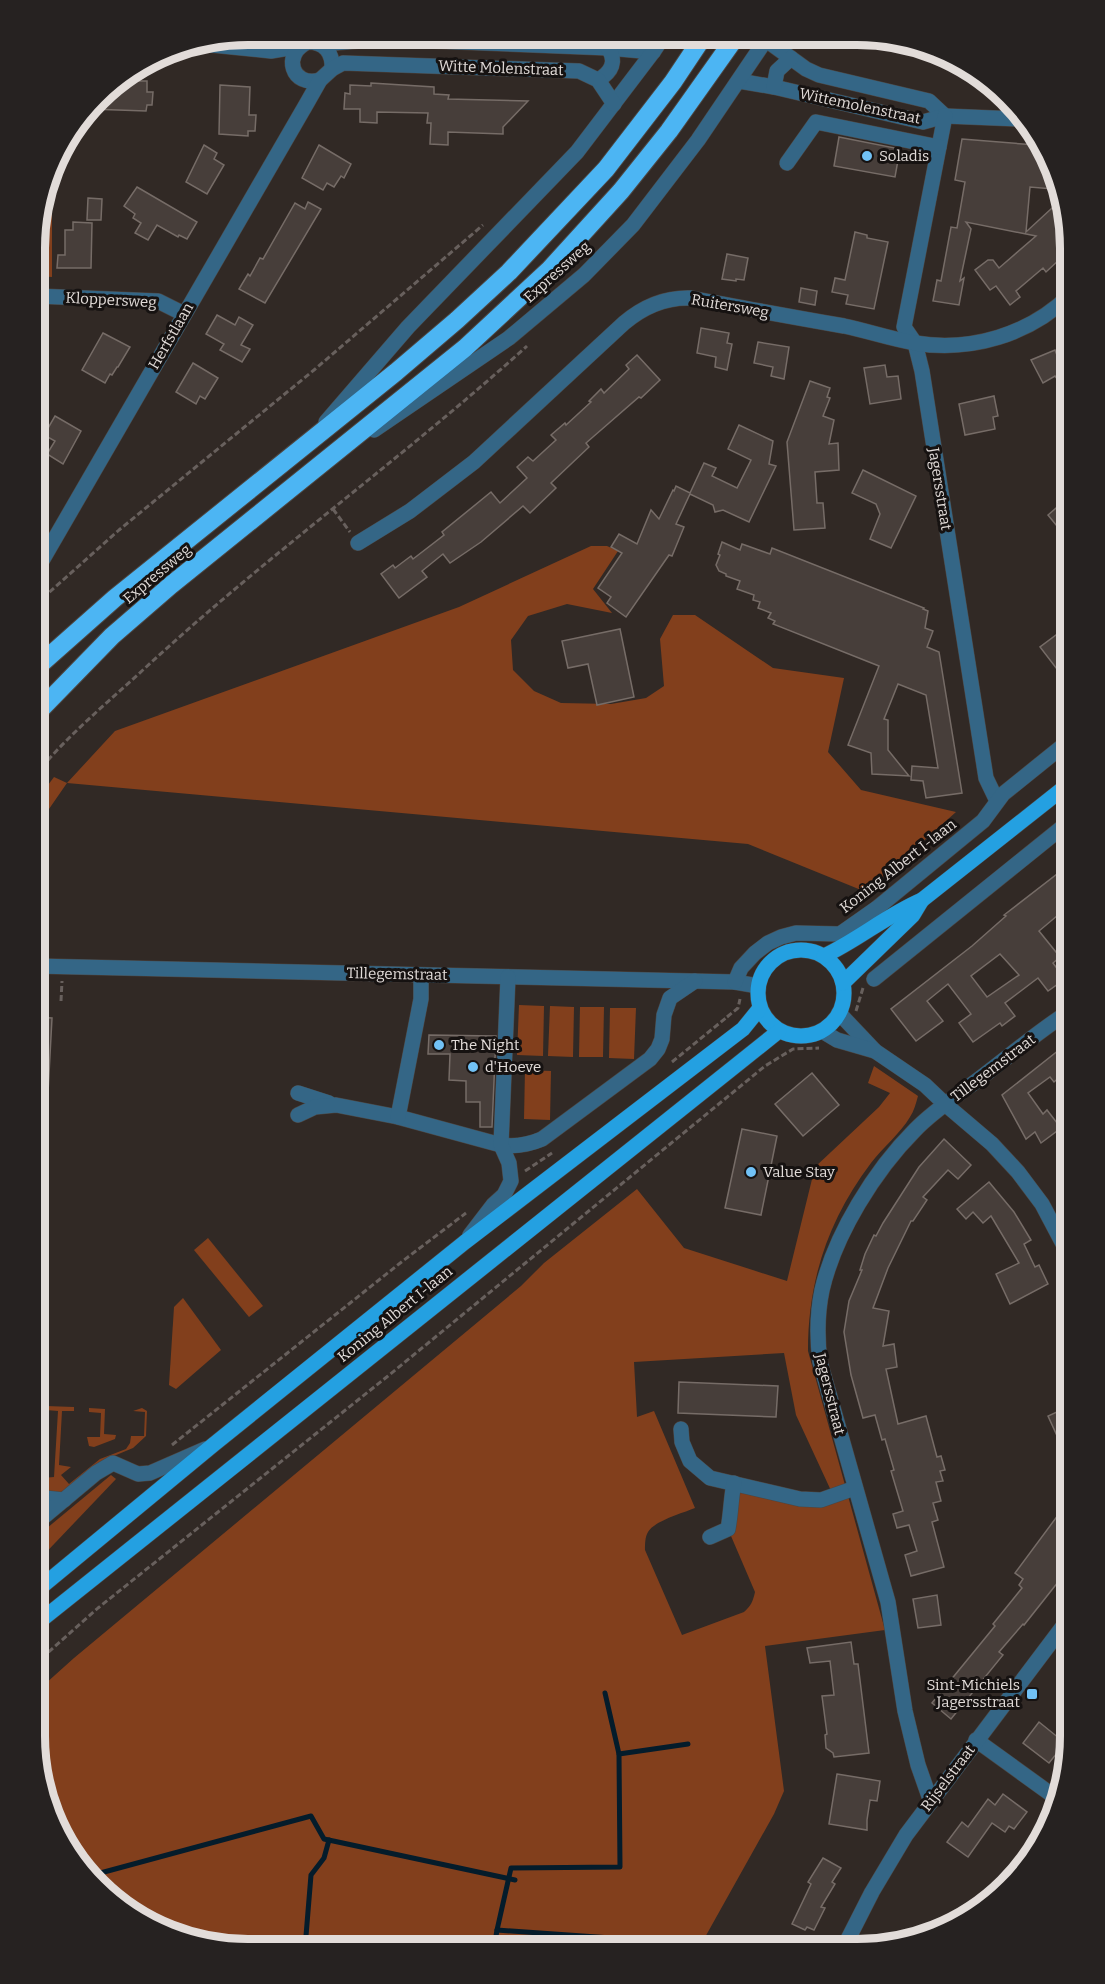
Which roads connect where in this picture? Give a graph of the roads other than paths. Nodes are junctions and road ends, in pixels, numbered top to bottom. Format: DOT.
graph roads {
  1 [pos="323,45"];
  2 [pos="533,45"];
  3 [pos="658,45"];
  4 [pos="697,45"];
  5 [pos="730,45"];
  6 [pos="762,45"];
  7 [pos="774,45"];
  8 [pos="301,46"];
  9 [pos="227,47"];
  10 [pos="608,48"];
  11 [pos="271,51"];
  12 [pos="654,52"];
  13 [pos="791,58"];
  14 [pos="332,69"];
  15 [pos="296,72"];
  16 [pos="320,80"];
  17 [pos="598,80"];
  18 [pos="739,81"];
  19 [pos="774,87"];
  20 [pos="611,100"];
  21 [pos="307,103"];
  22 [pos="945,116"];
  23 [pos="1014,119"];
  24 [pos="939,147"];
  25 [pos="787,163"];
  26 [pos="45,296"];
  27 [pos="1060,303"];
  28 [pos="184,314"];
  29 [pos="915,343"];
  30 [pos="314,436"];
  31 [pos="311,472"];
  32 [pos="358,543"];
  33 [pos="45,555"];
  34 [pos="45,660"];
  35 [pos="45,705"];
  36 [pos="1060,748"];
  37 [pos="1060,791"];
  38 [pos="997,801"];
  39 [pos="1060,829"];
  40 [pos="910,911"];
  41 [pos="930,933"];
  42 [pos="824,956"];
  43 [pos="45,966"];
  44 [pos="421,975"];
  45 [pos="508,977"];
  46 [pos="874,979"];
  47 [pos="657,981"];
  48 [pos="695,981"];
  49 [pos="735,982"];
  50 [pos="843,983"];
  51 [pos="758,986"];
  52 [pos="670,999"];
  53 [pos="760,1008"];
  54 [pos="1060,1018"];
  55 [pos="844,1019"];
  56 [pos="779,1031"];
  57 [pos="822,1031"];
  58 [pos="874,1051"];
  59 [pos="298,1092"];
  60 [pos="945,1104"];
  61 [pos="336,1105"];
  62 [pos="298,1115"];
  63 [pos="398,1117"];
  64 [pos="501,1145"];
  65 [pos="1060,1236"];
  66 [pos="465,1242"];
  67 [pos="681,1429"];
  68 [pos="213,1445"];
  69 [pos="734,1483"];
  70 [pos="855,1488"];
  71 [pos="45,1498"];
  72 [pos="64,1500"];
  73 [pos="45,1516"];
  74 [pos="710,1537"];
  75 [pos="45,1584"];
  76 [pos="45,1617"];
  77 [pos="1060,1630"];
  78 [pos="976,1740"];
  79 [pos="1051,1794"];
  80 [pos="931,1802"];
  81 [pos="848,1939"];
  1 -- 14 [label="street"];
  2 -- 10 [label="street"];
  3 -- 12 [label="street, Expressweg"];
  4 -- 30 [label="highway, Expressweg"];
  5 -- 31 [label="highway, Expressweg"];
  6 -- 18 [label="street, Expressweg"];
  7 -- 13 [label="street, Wittemolenstraat"];
  8 -- 11 [label="street"];
  8 -- 15 [label="street"];
  9 -- 11 [label="street"];
  10 -- 12 [label="street"];
  10 -- 17 [label="street"];
  11 -- 15 [label="street"];
  12 -- 20 [label="street, Expressweg"];
  13 -- 19 [label="street"];
  13 -- 22 [label="street, Wittemolenstraat"];
  14 -- 16 [label="street"];
  14 -- 17 [label="street, Witte Molenstraat"];
  15 -- 16 [label="street"];
  15 -- 21 [label="street"];
  16 -- 21 [label="street, Herfstlaan"];
  17 -- 20 [label="street"];
  18 -- 19 [label="street, Wittemolenstraat"];
  18 -- 31 [label="street, Expressweg"];
  19 -- 22 [label="street, Wittemolenstraat"];
  20 -- 30 [label="street, Expressweg"];
  21 -- 28 [label="street, Herfstlaan"];
  22 -- 23 [label="street, Wittemolenstraat"];
  22 -- 24 [label="street"];
  24 -- 25 [label="street"];
  24 -- 29 [label="street"];
  26 -- 28 [label="street, Kloppersweg"];
  27 -- 29 [label="street"];
  28 -- 33 [label="street, Herfstlaan"];
  29 -- 32 [label="street, Ruitersweg"];
  29 -- 38 [label="street, Jagersstraat"];
  30 -- 34 [label="highway, Expressweg"];
  31 -- 35 [label="highway, Expressweg"];
  36 -- 38 [label="street, Koning Albert I-laan"];
  37 -- 40 [label="main road"];
  38 -- 49 [label="street, Koning Albert I-laan"];
  39 -- 41 [label="street"];
  40 -- 41 [label="street"];
  40 -- 42 [label="main road"];
  40 -- 50 [label="main road"];
  41 -- 46 [label="street"];
  42 -- 50 [label="main road"];
  42 -- 51 [label="main road"];
  43 -- 44 [label="street, Tillegemstraat"];
  44 -- 45 [label="street, Tillegemstraat"];
  44 -- 63 [label="street"];
  45 -- 47 [label="street, Tillegemstraat"];
  45 -- 64 [label="street"];
  47 -- 48 [label="street, Tillegemstraat"];
  47 -- 52 [label="street"];
  48 -- 49 [label="street, Tillegemstraat"];
  48 -- 52 [label="street"];
  49 -- 51 [label="street, Tillegemstraat"];
  50 -- 55 [label="main road"];
  51 -- 53 [label="main road"];
  52 -- 64 [label="street"];
  53 -- 56 [label="main road"];
  53 -- 66 [label="main road, Koning Albert I-laan"];
  54 -- 60 [label="street, Tillegemstraat"];
  55 -- 57 [label="main road"];
  55 -- 58 [label="street"];
  56 -- 57 [label="main road"];
  56 -- 76 [label="main road, Koning Albert I-laan"];
  57 -- 58 [label="street"];
  58 -- 60 [label="street"];
  59 -- 61 [label="street"];
  60 -- 65 [label="street"];
  60 -- 70 [label="street, Jagersstraat"];
  61 -- 62 [label="street"];
  61 -- 63 [label="street"];
  63 -- 64 [label="street"];
  64 -- 66 [label="street"];
  66 -- 68 [label="main road, Koning Albert I-laan"];
  67 -- 69 [label="street"];
  68 -- 72 [label="street"];
  68 -- 75 [label="main road, Koning Albert I-laan"];
  69 -- 70 [label="street"];
  69 -- 74 [label="street"];
  70 -- 80 [label="street, Jagersstraat"];
  71 -- 72 [label="street"];
  72 -- 73 [label="street"];
  77 -- 78 [label="street, Rijselstraat"];
  78 -- 79 [label="street"];
  78 -- 80 [label="street, Rijselstraat"];
  80 -- 81 [label="street, Rijselstraat"];
}
